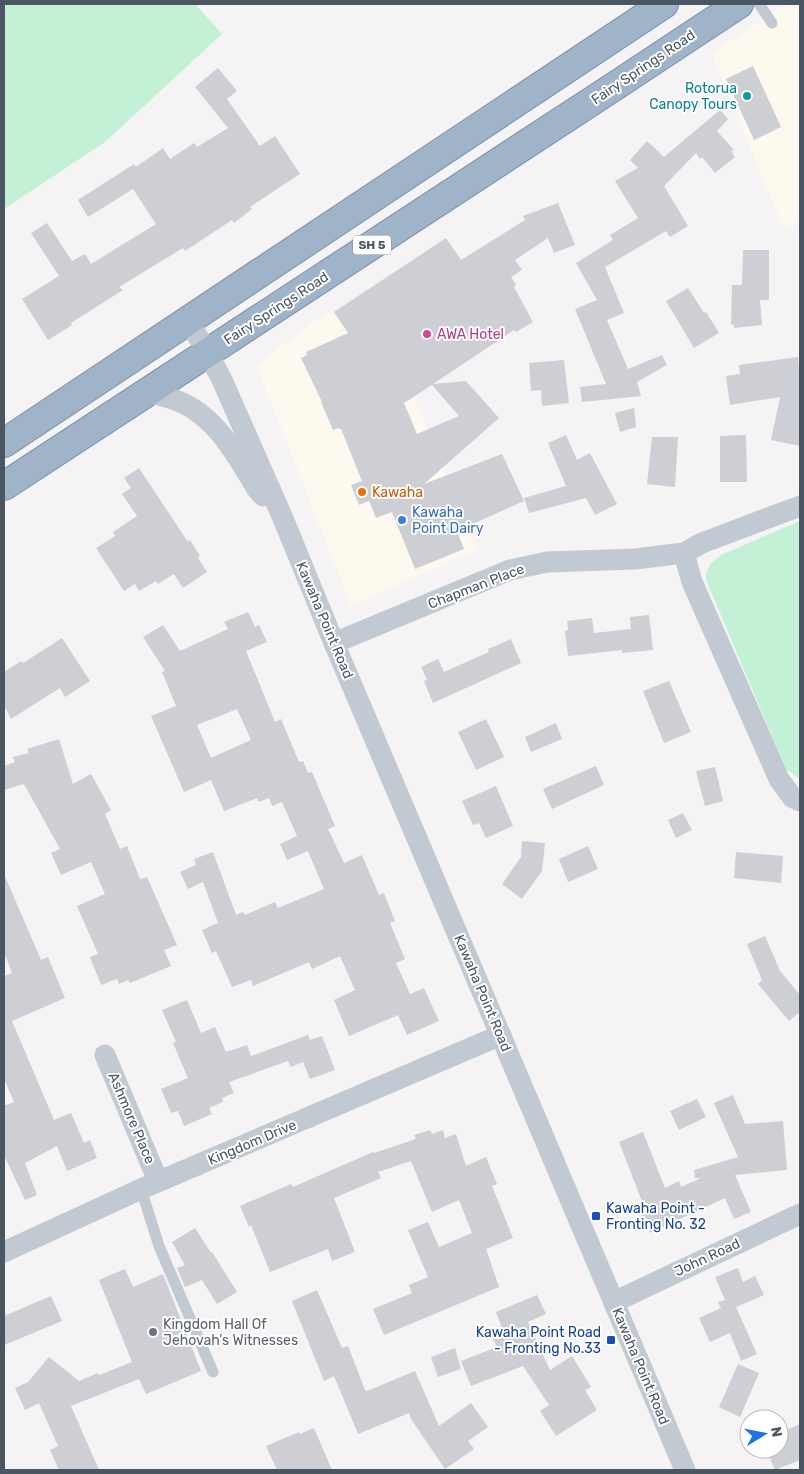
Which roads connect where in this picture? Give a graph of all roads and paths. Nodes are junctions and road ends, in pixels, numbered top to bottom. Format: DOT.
graph roads {
  1 [pos="664,4"];
  2 [pos="739,4"];
  3 [pos="759,4"];
  4 [pos="772,23"];
  5 [pos="513,104"];
  6 [pos="548,130"];
  7 [pos="188,321"];
  8 [pos="208,353"];
  9 [pos="148,392"];
  10 [pos="4,443"];
  11 [pos="4,486"];
  12 [pos="800,506"];
  13 [pos="282,516"];
  14 [pos="684,553"];
  15 [pos="334,643"];
  16 [pos="800,801"];
  17 [pos="501,1035"];
  18 [pos="105,1055"];
  19 [pos="149,1185"];
  20 [pos="800,1214"];
  21 [pos="4,1252"];
  22 [pos="614,1302"];
  23 [pos="213,1372"];
  24 [pos="685,1470"];
  1 -- 5 [label="highway"];
  2 -- 6 [label="highway, Fairy Springs Road / SH 5"];
  3 -- 4 [label="lane"];
  5 -- 6 [label="highway"];
  5 -- 7 [label="highway"];
  6 -- 8 [label="highway, Fairy Springs Road / SH 5"];
  7 -- 8 [label="street, Kawaha Point Road"];
  7 -- 10 [label="highway"];
  8 -- 9 [label="highway, Fairy Springs Road / SH 5"];
  8 -- 13 [label="street, Kawaha Point Road"];
  9 -- 11 [label="highway, Fairy Springs Road / SH 5"];
  9 -- 13 [label="street, Kawaha Point Road"];
  12 -- 14 [label="street, Chapman Place"];
  13 -- 15 [label="street, Kawaha Point Road"];
  14 -- 15 [label="street, Chapman Place"];
  14 -- 16 [label="street"];
  15 -- 17 [label="street, Kawaha Point Road"];
  17 -- 19 [label="street, Kingdom Drive"];
  17 -- 22 [label="street, Kawaha Point Road"];
  18 -- 19 [label="street, Ashmore Place"];
  19 -- 21 [label="street, Kingdom Drive"];
  19 -- 23 [label="lane"];
  20 -- 22 [label="street, John Road"];
  22 -- 24 [label="street, Kawaha Point Road"];
}
